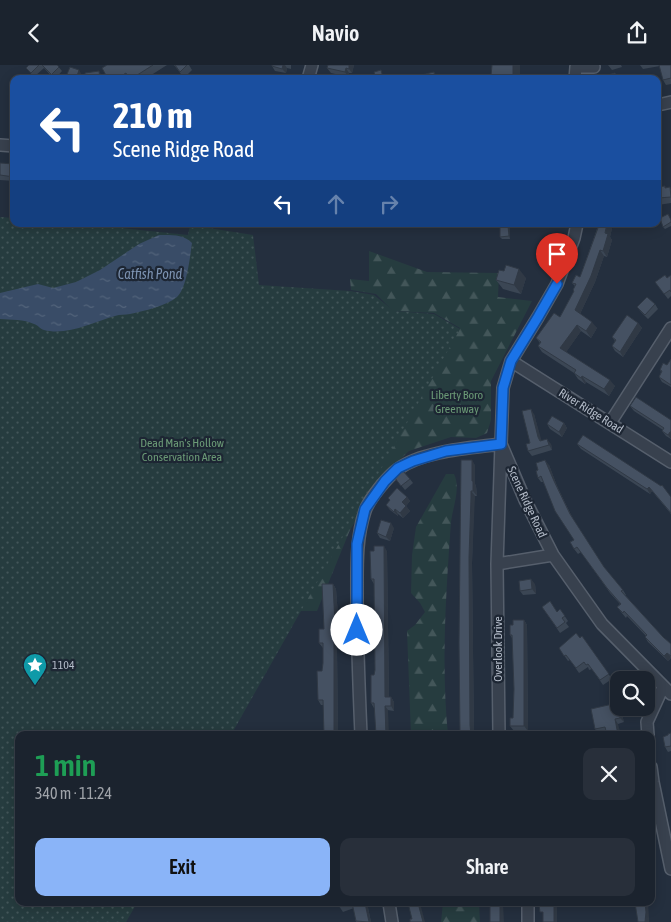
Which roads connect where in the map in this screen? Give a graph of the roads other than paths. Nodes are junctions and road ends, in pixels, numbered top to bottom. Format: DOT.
graph roads {
  1 [pos="590,69"];
  2 [pos="575,75"];
  3 [pos="576,227"];
  4 [pos="671,328"];
  5 [pos="511,361"];
  6 [pos="610,423"];
  7 [pos="501,444"];
  8 [pos="671,462"];
  9 [pos="553,555"];
  10 [pos="497,564"];
  11 [pos="667,690"];
  12 [pos="361,731"];
  13 [pos="499,731"];
  14 [pos="648,731"];
  15 [pos="655,792"];
  16 [pos="671,869"];
  17 [pos="389,906"];
  18 [pos="528,906"];
  19 [pos="392,922"];
  20 [pos="528,922"];
  1 -- 2 [label="street"];
  3 -- 5 [label="street, Scene Ridge Road"];
  4 -- 6 [label="street"];
  5 -- 6 [label="street, River Ridge Road"];
  5 -- 7 [label="street, Scene Ridge Road"];
  6 -- 8 [label="street, River Ridge Road"];
  7 -- 9 [label="street, Scene Ridge Road"];
  7 -- 10 [label="street, Overlook Drive"];
  7 -- 12 [label="street"];
  9 -- 10 [label="street"];
  9 -- 11 [label="street, Scene Ridge Road"];
  10 -- 13 [label="street, Overlook Drive"];
  11 -- 14 [label="street"];
  15 -- 16 [label="street"];
  17 -- 19 [label="street"];
  18 -- 20 [label="street"];
}
